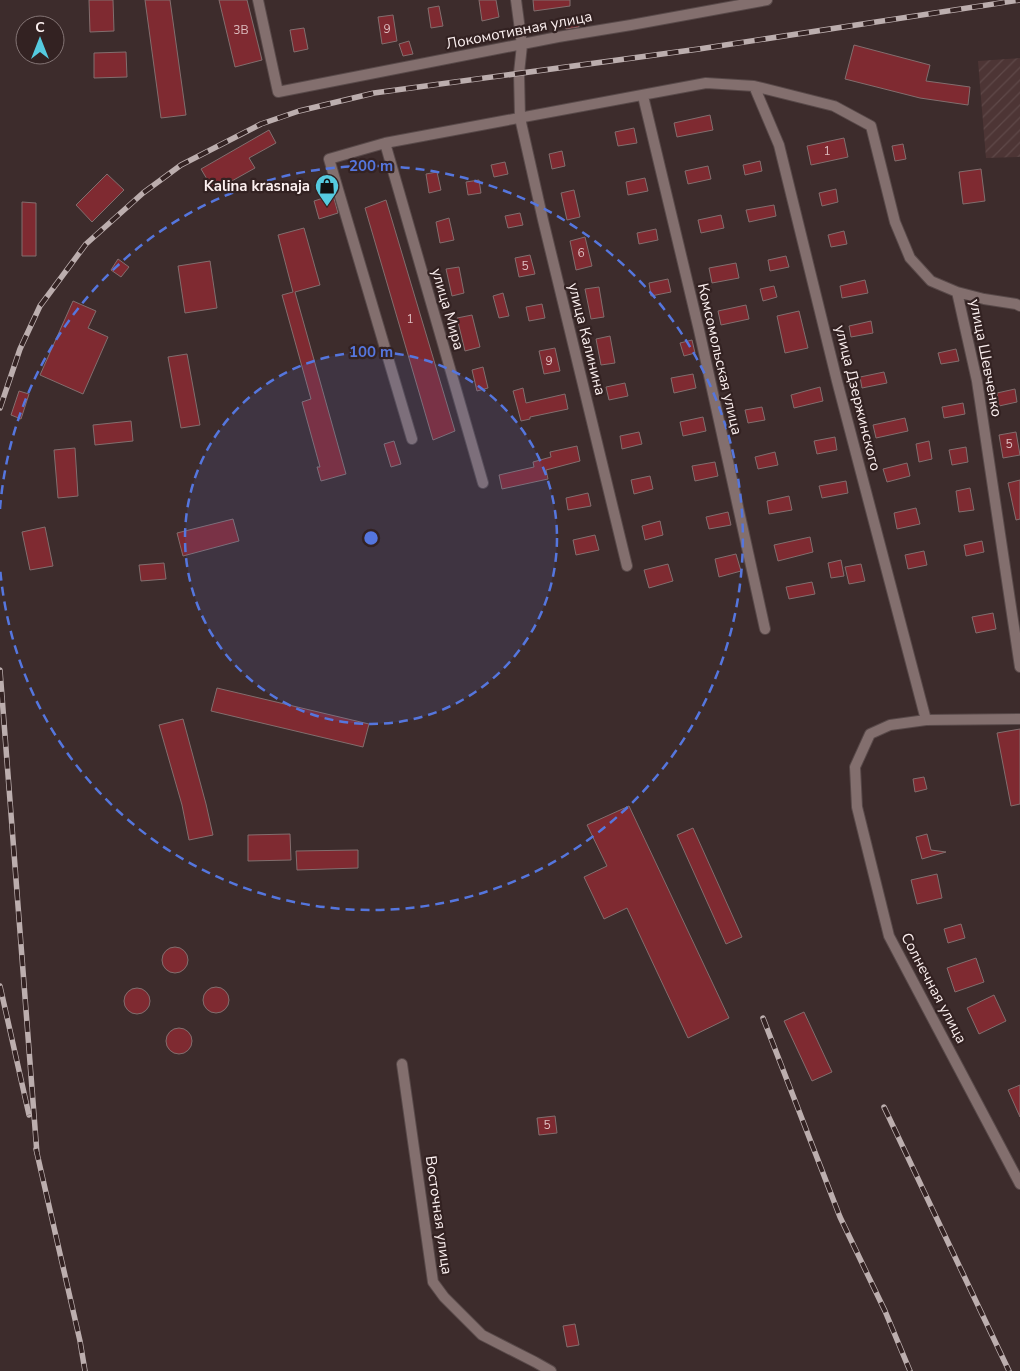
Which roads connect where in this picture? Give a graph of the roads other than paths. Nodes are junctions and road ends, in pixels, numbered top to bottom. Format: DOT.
graph roads {
  1 [pos="258,0"];
  2 [pos="516,0"];
  3 [pos="766,0"];
  4 [pos="522,45"];
  5 [pos="754,86"];
  6 [pos="643,96"];
  7 [pos="520,118"];
  8 [pos="385,143"];
  9 [pos="957,292"];
  10 [pos="1020,306"];
  11 [pos="412,439"];
  12 [pos="483,483"];
  13 [pos="627,566"];
  14 [pos="765,629"];
  15 [pos="1020,667"];
  16 [pos="1020,719"];
  17 [pos="926,720"];
  18 [pos="402,1064"];
  19 [pos="1020,1184"];
  20 [pos="551,1371"];
  1 -- 4 [label="street, Локомотивная улица"];
  2 -- 4 [label="street, улица Калинина"];
  3 -- 4 [label="street, Локомотивная улица"];
  4 -- 7 [label="street, улица Калинина"];
  5 -- 6 [label="street, улица Шевченко"];
  5 -- 9 [label="street, улица Шевченко"];
  5 -- 17 [label="street, улица Дзержинского"];
  6 -- 7 [label="street, улица Шевченко"];
  6 -- 14 [label="street, Комсомольская улица"];
  7 -- 8 [label="street, улица Шевченко"];
  7 -- 13 [label="street, улица Калинина"];
  8 -- 11 [label="street, улица Шевченко"];
  8 -- 12 [label="street, улица Мира"];
  9 -- 10 [label="street"];
  9 -- 15 [label="street, улица Шевченко"];
  16 -- 17 [label="street, Солнечная улица"];
  17 -- 19 [label="street, Солнечная улица"];
  18 -- 20 [label="street, Восточная улица"];
}
